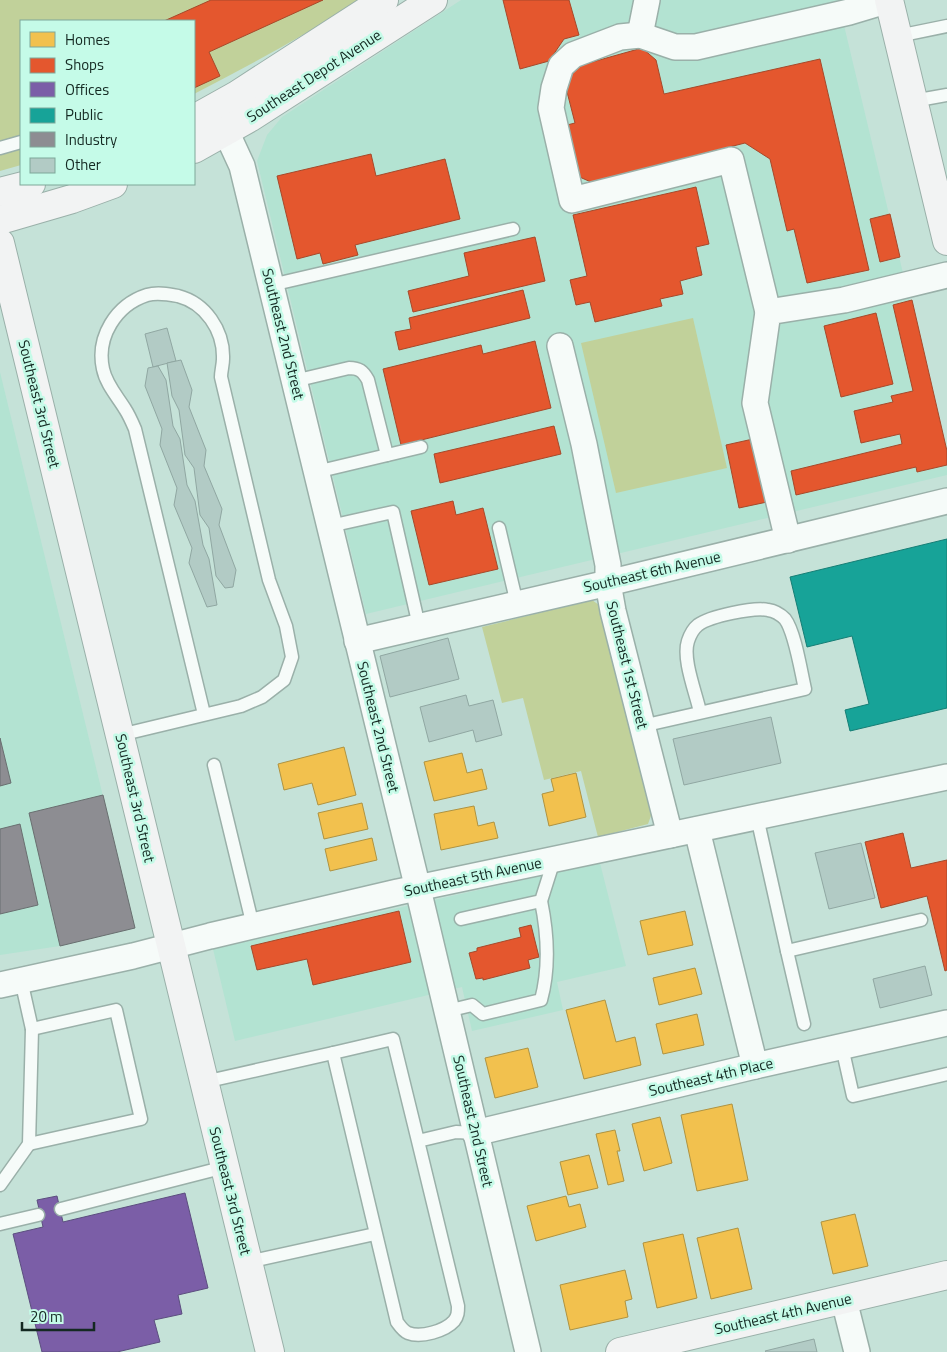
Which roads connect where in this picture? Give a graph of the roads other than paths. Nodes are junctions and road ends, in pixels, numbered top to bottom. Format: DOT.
graph roads {
  1 [pos="384,0"];
  2 [pos="433,0"];
  3 [pos="647,0"];
  4 [pos="889,0"];
  5 [pos="947,26"];
  6 [pos="640,35"];
  7 [pos="898,36"];
  8 [pos="947,95"];
  9 [pos="913,101"];
  10 [pos="212,119"];
  11 [pos="20,142"];
  12 [pos="195,147"];
  13 [pos="0,148"];
  14 [pos="27,185"];
  15 [pos="110,185"];
  16 [pos="0,192"];
  17 [pos="0,220"];
  18 [pos="513,229"];
  19 [pos="947,241"];
  20 [pos="0,243"];
  21 [pos="947,275"];
  22 [pos="271,285"];
  23 [pos="768,312"];
  24 [pos="560,346"];
  25 [pos="294,381"];
  26 [pos="421,447"];
  27 [pos="387,455"];
  28 [pos="316,472"];
  29 [pos="947,501"];
  30 [pos="330,526"];
  31 [pos="499,528"];
  32 [pos="788,540"];
  33 [pos="608,583"];
  34 [pos="517,604"];
  35 [pos="419,626"];
  36 [pos="357,641"];
  37 [pos="700,712"];
  38 [pos="204,714"];
  39 [pos="642,726"];
  40 [pos="120,735"];
  41 [pos="214,765"];
  42 [pos="947,777"];
  43 [pos="756,817"];
  44 [pos="697,830"];
  45 [pos="670,835"];
  46 [pos="554,860"];
  47 [pos="418,889"];
  48 [pos="541,901"];
  49 [pos="461,919"];
  50 [pos="921,920"];
  51 [pos="253,926"];
  52 [pos="170,947"];
  53 [pos="787,951"];
  54 [pos="10,982"];
  55 [pos="446,1011"];
  56 [pos="947,1023"];
  57 [pos="804,1024"];
  58 [pos="32,1029"];
  59 [pos="842,1047"];
  60 [pos="333,1053"];
  61 [pos="755,1066"];
  62 [pos="947,1074"];
  63 [pos="204,1082"];
  64 [pos="475,1134"];
  65 [pos="418,1141"];
  66 [pos="29,1144"];
  67 [pos="225,1167"];
  68 [pos="0,1185"];
  69 [pos="61,1210"];
  70 [pos="38,1215"];
  71 [pos="0,1224"];
  72 [pos="375,1234"];
  73 [pos="248,1262"];
  74 [pos="947,1275"];
  75 [pos="844,1300"];
  76 [pos="681,1345"];
  77 [pos="270,1352"];
  78 [pos="528,1352"];
  79 [pos="620,1352"];
  80 [pos="857,1352"];
  1 -- 10 [label="street, Southeast Depot Avenue"];
  2 -- 10 [label="street, Southeast Depot Avenue"];
  3 -- 6 [label="street"];
  4 -- 6 [label="street"];
  4 -- 7 [label="street"];
  5 -- 7 [label="lane"];
  6 -- 23 [label="street"];
  7 -- 9 [label="street"];
  8 -- 9 [label="lane"];
  9 -- 19 [label="street"];
  10 -- 12 [label="street, Southeast Depot Avenue"];
  10 -- 22 [label="street, Southeast 2nd Street"];
  11 -- 13 [label="lane"];
  14 -- 16 [label="street"];
  15 -- 17 [label="street"];
  18 -- 22 [label="lane"];
  20 -- 40 [label="street, Southeast 3rd Street"];
  21 -- 23 [label="street"];
  22 -- 25 [label="street, Southeast 2nd Street"];
  23 -- 32 [label="street"];
  24 -- 33 [label="street, Southeast 1st Street"];
  25 -- 27 [label="lane"];
  25 -- 28 [label="street, Southeast 2nd Street"];
  26 -- 27 [label="lane"];
  27 -- 28 [label="lane"];
  28 -- 30 [label="street, Southeast 2nd Street"];
  29 -- 32 [label="street, Southeast 6th Avenue"];
  30 -- 35 [label="lane"];
  30 -- 36 [label="street, Southeast 2nd Street"];
  31 -- 34 [label="lane"];
  32 -- 33 [label="street, Southeast 6th Avenue"];
  33 -- 34 [label="street, Southeast 6th Avenue"];
  33 -- 39 [label="street, Southeast 1st Street"];
  34 -- 35 [label="street, Southeast 6th Avenue"];
  35 -- 36 [label="street, Southeast 6th Avenue"];
  36 -- 47 [label="street, Southeast 2nd Street"];
  37 -- 37 [label="lane"];
  37 -- 39 [label="lane"];
  38 -- 38 [label="lane"];
  38 -- 40 [label="lane"];
  39 -- 45 [label="street, Southeast 1st Street"];
  40 -- 52 [label="street, Southeast 3rd Street"];
  41 -- 51 [label="lane"];
  42 -- 43 [label="street, Southeast 5th Avenue"];
  43 -- 44 [label="street, Southeast 5th Avenue"];
  43 -- 53 [label="lane"];
  44 -- 45 [label="street, Southeast 5th Avenue"];
  44 -- 61 [label="street"];
  45 -- 46 [label="street, Southeast 5th Avenue"];
  46 -- 47 [label="street, Southeast 5th Avenue"];
  46 -- 48 [label="lane"];
  47 -- 51 [label="street, Southeast 5th Avenue"];
  47 -- 55 [label="street, Southeast 2nd Street"];
  48 -- 49 [label="lane"];
  48 -- 55 [label="lane"];
  50 -- 53 [label="lane"];
  51 -- 52 [label="street, Southeast 5th Avenue"];
  52 -- 54 [label="street, Southeast 5th Avenue"];
  52 -- 63 [label="street, Southeast 3rd Street"];
  53 -- 57 [label="lane"];
  54 -- 58 [label="lane"];
  55 -- 64 [label="street, Southeast 2nd Street"];
  56 -- 59 [label="street, Southeast 4th Place"];
  58 -- 66 [label="lane"];
  58 -- 66 [label="lane"];
  59 -- 61 [label="street, Southeast 4th Place"];
  59 -- 62 [label="lane"];
  60 -- 63 [label="lane"];
  60 -- 65 [label="lane"];
  60 -- 72 [label="lane"];
  61 -- 64 [label="street, Southeast 4th Place"];
  63 -- 67 [label="street, Southeast 3rd Street"];
  64 -- 65 [label="lane"];
  64 -- 78 [label="street, Southeast 2nd Street"];
  65 -- 72 [label="lane"];
  66 -- 68 [label="lane"];
  67 -- 69 [label="lane"];
  67 -- 73 [label="street, Southeast 3rd Street"];
  70 -- 71 [label="lane"];
  72 -- 73 [label="lane"];
  73 -- 77 [label="street, Southeast 3rd Street"];
  74 -- 75 [label="street, Southeast 4th Avenue"];
  75 -- 76 [label="street, Southeast 4th Avenue"];
  75 -- 80 [label="street"];
  76 -- 79 [label="street, Southeast 4th Avenue"];
}
